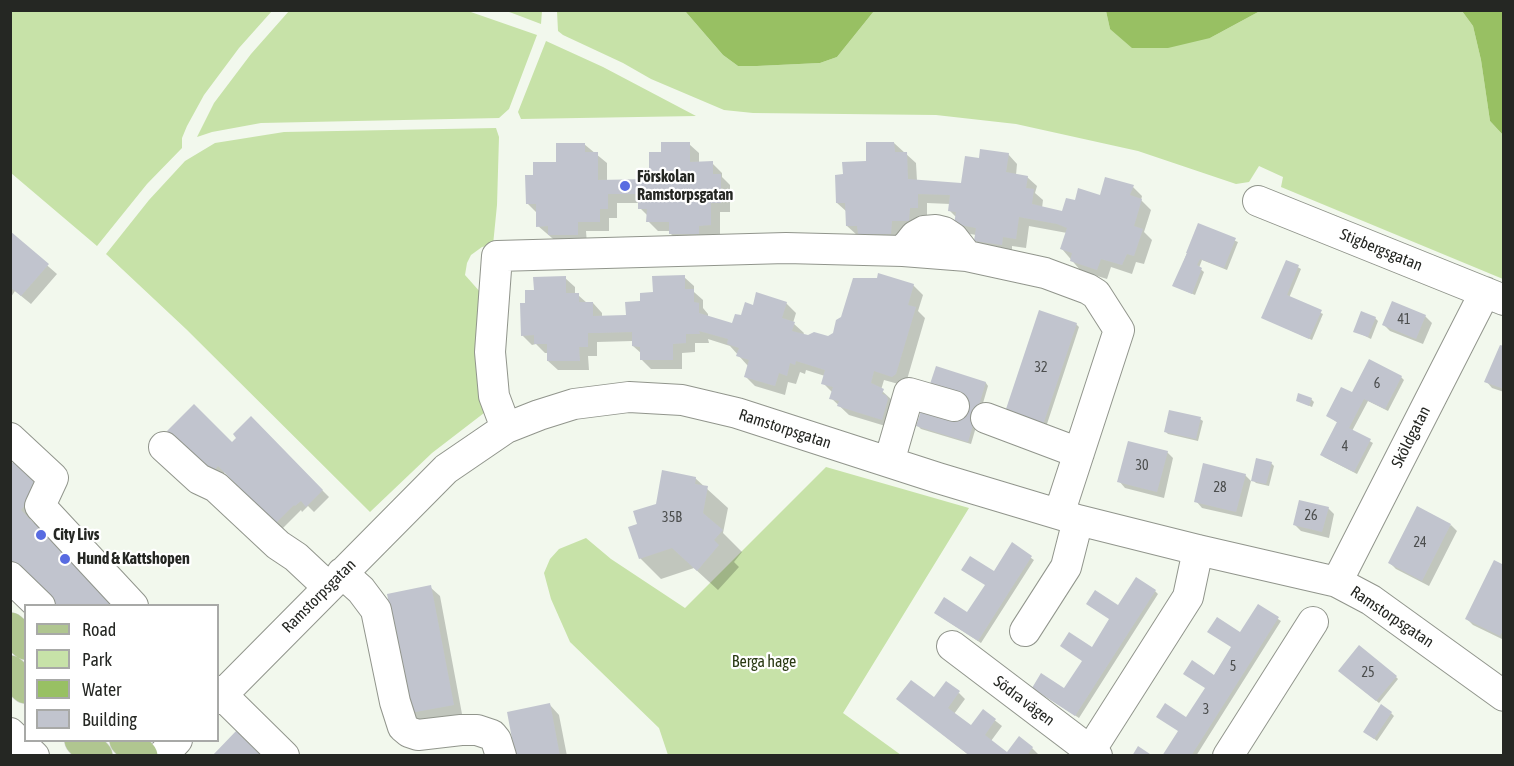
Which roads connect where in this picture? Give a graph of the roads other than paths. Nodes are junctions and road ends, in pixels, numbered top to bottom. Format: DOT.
graph roads {
  1 [pos="1258,201"];
  2 [pos="1494,296"];
  3 [pos="954,406"];
  4 [pos="986,418"];
  5 [pos="506,428"];
  6 [pos="10,438"];
  7 [pos="164,447"];
  8 [pos="1079,453"];
  9 [pos="889,462"];
  10 [pos="1068,517"];
  11 [pos="1197,550"];
  12 [pos="10,577"];
  13 [pos="335,580"];
  14 [pos="1337,582"];
  15 [pos="38,604"];
  16 [pos="132,604"];
  17 [pos="1312,622"];
  18 [pos="10,629"];
  19 [pos="1024,631"];
  20 [pos="24,641"];
  21 [pos="952,646"];
  22 [pos="10,672"];
  23 [pos="24,685"];
  24 [pos="219,695"];
  25 [pos="1503,696"];
  26 [pos="10,733"];
  27 [pos="82,742"];
  28 [pos="127,742"];
  29 [pos="176,742"];
  30 [pos="1093,753"];
  31 [pos="34,756"];
  32 [pos="96,756"];
  33 [pos="141,756"];
  34 [pos="162,756"];
  35 [pos="284,756"];
  36 [pos="501,756"];
  37 [pos="1228,756"];
  1 -- 2 [label="street, Stigbergsgatan"];
  2 -- 14 [label="street, Sköldgatan"];
  3 -- 9 [label="street"];
  4 -- 8 [label="street"];
  5 -- 8 [label="street"];
  5 -- 9 [label="street, Ramstorpsgatan"];
  5 -- 13 [label="street, Ramstorpsgatan"];
  6 -- 16 [label="street"];
  7 -- 13 [label="street"];
  8 -- 10 [label="street"];
  9 -- 10 [label="street, Ramstorpsgatan"];
  10 -- 11 [label="street, Ramstorpsgatan"];
  10 -- 19 [label="street"];
  11 -- 14 [label="street, Ramstorpsgatan"];
  11 -- 30 [label="street"];
  12 -- 15 [label="street"];
  13 -- 24 [label="street, Ramstorpsgatan"];
  13 -- 36 [label="street"];
  14 -- 25 [label="street, Ramstorpsgatan"];
  17 -- 37 [label="street"];
  18 -- 20 [label="main road"];
  21 -- 30 [label="street, Södra vägen"];
  22 -- 23 [label="main road"];
  24 -- 35 [label="street"];
  26 -- 31 [label="street"];
  27 -- 32 [label="main road"];
  28 -- 33 [label="main road"];
  29 -- 34 [label="street"];
}
